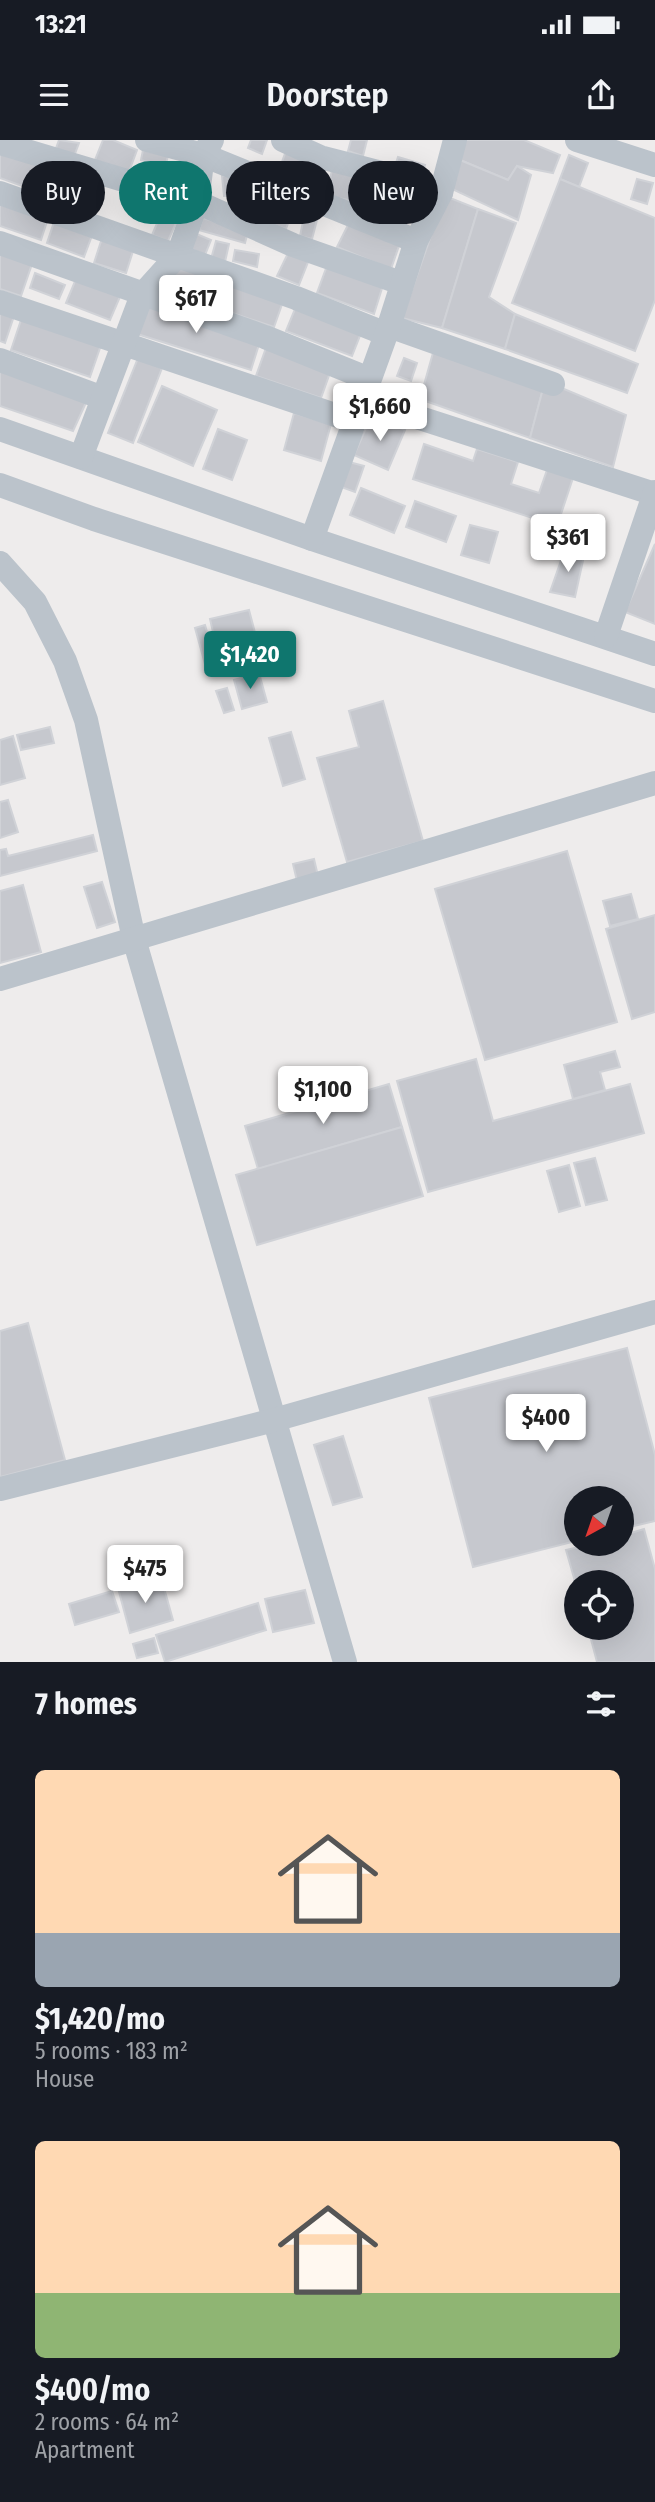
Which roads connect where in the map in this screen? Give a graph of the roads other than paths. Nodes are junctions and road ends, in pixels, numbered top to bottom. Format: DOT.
graph roads {
  1 [pos="147,140"];
  2 [pos="283,140"];
  3 [pos="455,140"];
  4 [pos="578,140"];
  5 [pos="0,143"];
  6 [pos="207,148"];
  7 [pos="655,165"];
  8 [pos="119,179"];
  9 [pos="0,193"];
  10 [pos="441,193"];
  11 [pos="212,209"];
  12 [pos="189,224"];
  13 [pos="416,241"];
  14 [pos="0,243"];
  15 [pos="178,255"];
  16 [pos="401,283"];
  17 [pos="142,295"];
  18 [pos="0,302"];
  19 [pos="388,330"];
  20 [pos="124,342"];
  21 [pos="0,360"];
  22 [pos="553,384"];
  23 [pos="103,398"];
  24 [pos="361,399"];
  25 [pos="0,429"];
  26 [pos="81,457"];
  27 [pos="0,485"];
  28 [pos="655,494"];
  29 [pos="312,539"];
  30 [pos="0,563"];
  31 [pos="606,636"];
  32 [pos="655,654"];
  33 [pos="655,701"];
  34 [pos="655,783"];
  35 [pos="134,939"];
  36 [pos="0,979"];
  37 [pos="655,1311"];
  38 [pos="274,1420"];
  39 [pos="0,1489"];
  40 [pos="345,1662"];
  1 -- 6 [label="street"];
  2 -- 10 [label="street"];
  3 -- 10 [label="street"];
  4 -- 7 [label="street"];
  5 -- 8 [label="street"];
  6 -- 13 [label="street"];
  9 -- 15 [label="street"];
  10 -- 13 [label="street"];
  11 -- 16 [label="street"];
  12 -- 15 [label="street"];
  13 -- 16 [label="street"];
  14 -- 17 [label="street"];
  15 -- 17 [label="street"];
  15 -- 19 [label="street"];
  16 -- 19 [label="street"];
  17 -- 20 [label="street"];
  17 -- 24 [label="street"];
  18 -- 20 [label="street"];
  19 -- 22 [label="street"];
  19 -- 24 [label="street"];
  20 -- 23 [label="street"];
  20 -- 24 [label="street"];
  21 -- 23 [label="street"];
  23 -- 26 [label="street"];
  24 -- 28 [label="street"];
  24 -- 29 [label="street"];
  25 -- 26 [label="street"];
  26 -- 29 [label="street"];
  27 -- 33 [label="street"];
  28 -- 31 [label="street"];
  29 -- 31 [label="street"];
  30 -- 35 [label="street"];
  31 -- 32 [label="street"];
  34 -- 35 [label="street"];
  35 -- 36 [label="street"];
  35 -- 38 [label="street"];
  37 -- 38 [label="street"];
  38 -- 39 [label="street"];
  38 -- 40 [label="street"];
}
